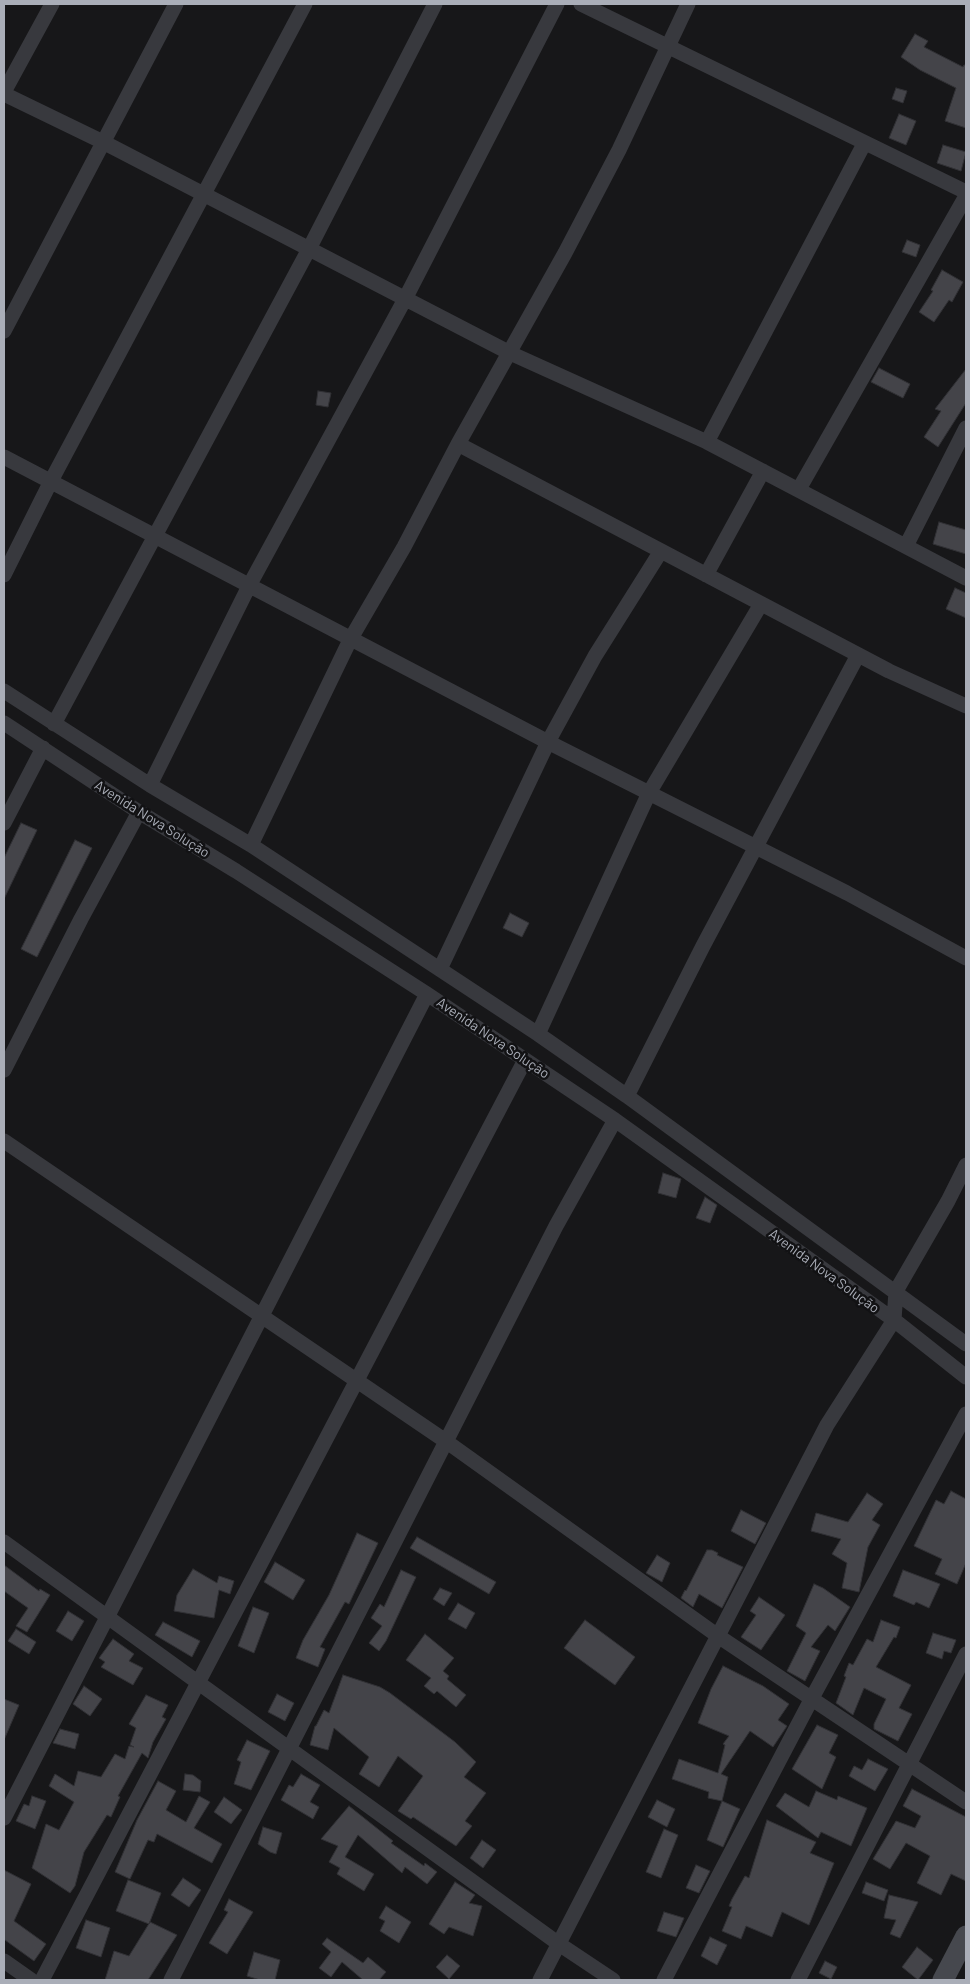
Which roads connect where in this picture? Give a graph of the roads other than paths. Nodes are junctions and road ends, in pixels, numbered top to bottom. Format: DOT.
graph roads {
  1 [pos="52,4"];
  2 [pos="176,4"];
  3 [pos="305,4"];
  4 [pos="435,4"];
  5 [pos="557,4"];
  6 [pos="581,4"];
  7 [pos="688,4"];
  8 [pos="668,46"];
  9 [pos="4,93"];
  10 [pos="103,142"];
  11 [pos="864,144"];
  12 [pos="203,194"];
  13 [pos="966,194"];
  14 [pos="310,249"];
  15 [pos="405,299"];
  16 [pos="4,331"];
  17 [pos="510,353"];
  18 [pos="966,428"];
  19 [pos="707,442"];
  20 [pos="458,444"];
  21 [pos="4,456"];
  22 [pos="763,471"];
  23 [pos="51,481"];
  24 [pos="798,489"];
  25 [pos="155,536"];
  26 [pos="906,546"];
  27 [pos="662,551"];
  28 [pos="706,575"];
  29 [pos="4,576"];
  30 [pos="966,578"];
  31 [pos="249,586"];
  32 [pos="761,604"];
  33 [pos="350,640"];
  34 [pos="858,654"];
  35 [pos="4,690"];
  36 [pos="966,706"];
  37 [pos="4,722"];
  38 [pos="54,724"];
  39 [pos="548,742"];
  40 [pos="43,748"];
  41 [pos="150,784"];
  42 [pos="649,793"];
  43 [pos="139,812"];
  44 [pos="4,824"];
  45 [pos="251,845"];
  46 [pos="755,846"];
  47 [pos="966,958"];
  48 [pos="440,969"];
  49 [pos="427,994"];
  50 [pos="538,1034"];
  51 [pos="525,1060"];
  52 [pos="4,1070"];
  53 [pos="627,1096"];
  54 [pos="615,1120"];
  55 [pos="4,1141"];
  56 [pos="966,1166"];
  57 [pos="896,1291"];
  58 [pos="261,1316"];
  59 [pos="894,1320"];
  60 [pos="966,1344"];
  61 [pos="966,1377"];
  62 [pos="356,1381"];
  63 [pos="966,1414"];
  64 [pos="447,1442"];
  65 [pos="4,1542"];
  66 [pos="107,1616"];
  67 [pos="718,1636"];
  68 [pos="966,1654"];
  69 [pos="198,1683"];
  70 [pos="812,1698"];
  71 [pos="289,1749"];
  72 [pos="910,1764"];
  73 [pos="966,1802"];
  74 [pos="4,1818"];
  75 [pos="966,1936"];
  76 [pos="559,1944"];
  77 [pos="4,1961"];
  78 [pos="31,1980"];
  79 [pos="42,1980"];
  80 [pos="171,1980"];
  81 [pos="540,1980"];
  82 [pos="613,1980"];
  83 [pos="664,1980"];
  84 [pos="798,1980"];
  85 [pos="943,1980"];
  1 -- 9 [label="street"];
  2 -- 10 [label="street"];
  3 -- 12 [label="street"];
  4 -- 14 [label="street"];
  5 -- 15 [label="street"];
  6 -- 8 [label="street"];
  7 -- 8 [label="street"];
  8 -- 11 [label="street"];
  8 -- 17 [label="street"];
  9 -- 10 [label="street"];
  10 -- 12 [label="street"];
  10 -- 16 [label="street"];
  11 -- 13 [label="street"];
  11 -- 19 [label="street"];
  12 -- 14 [label="street"];
  12 -- 23 [label="street"];
  13 -- 24 [label="street"];
  14 -- 15 [label="street"];
  14 -- 25 [label="street"];
  15 -- 17 [label="street"];
  15 -- 31 [label="street"];
  17 -- 19 [label="street"];
  17 -- 20 [label="street"];
  18 -- 26 [label="street"];
  19 -- 22 [label="street"];
  20 -- 27 [label="street"];
  20 -- 33 [label="street"];
  21 -- 23 [label="street"];
  22 -- 24 [label="street"];
  22 -- 28 [label="street"];
  23 -- 25 [label="street"];
  23 -- 29 [label="street"];
  24 -- 26 [label="street"];
  25 -- 31 [label="street"];
  25 -- 38 [label="street"];
  26 -- 30 [label="street"];
  27 -- 28 [label="street"];
  27 -- 39 [label="street"];
  28 -- 32 [label="street"];
  31 -- 33 [label="street"];
  31 -- 41 [label="street"];
  32 -- 34 [label="street"];
  32 -- 42 [label="street"];
  33 -- 39 [label="street"];
  33 -- 45 [label="street"];
  34 -- 36 [label="street"];
  34 -- 46 [label="street"];
  35 -- 38 [label="street, Avenida Nova Solução"];
  37 -- 40 [label="street, Avenida Nova Solução"];
  38 -- 41 [label="street, Avenida Nova Solução"];
  39 -- 42 [label="street"];
  39 -- 48 [label="street"];
  40 -- 43 [label="street, Avenida Nova Solução"];
  40 -- 44 [label="street"];
  41 -- 45 [label="street, Avenida Nova Solução"];
  42 -- 46 [label="street"];
  42 -- 50 [label="street"];
  43 -- 49 [label="street, Avenida Nova Solução"];
  43 -- 52 [label="street"];
  45 -- 48 [label="street, Avenida Nova Solução"];
  46 -- 47 [label="street"];
  46 -- 53 [label="street"];
  48 -- 50 [label="street, Avenida Nova Solução"];
  49 -- 51 [label="street, Avenida Nova Solução"];
  49 -- 58 [label="street"];
  50 -- 53 [label="street, Avenida Nova Solução"];
  51 -- 54 [label="street, Avenida Nova Solução"];
  51 -- 62 [label="street"];
  53 -- 57 [label="street, Avenida Nova Solução"];
  54 -- 59 [label="street, Avenida Nova Solução"];
  54 -- 64 [label="street"];
  55 -- 58 [label="street"];
  56 -- 57 [label="street"];
  57 -- 59 [label="street"];
  57 -- 60 [label="street, Avenida Nova Solução"];
  58 -- 62 [label="street"];
  58 -- 66 [label="street"];
  59 -- 61 [label="street, Avenida Nova Solução"];
  59 -- 67 [label="street"];
  62 -- 64 [label="street"];
  62 -- 69 [label="street"];
  63 -- 70 [label="street"];
  64 -- 67 [label="street"];
  64 -- 71 [label="street"];
  65 -- 66 [label="street"];
  66 -- 69 [label="street"];
  66 -- 74 [label="street"];
  67 -- 70 [label="street"];
  67 -- 76 [label="street"];
  68 -- 72 [label="street"];
  69 -- 71 [label="street"];
  69 -- 79 [label="street"];
  70 -- 72 [label="street"];
  70 -- 83 [label="street"];
  71 -- 76 [label="street"];
  71 -- 80 [label="street"];
  72 -- 73 [label="street"];
  72 -- 84 [label="street"];
  75 -- 85 [label="street"];
  76 -- 81 [label="street"];
  76 -- 82 [label="street"];
  77 -- 78 [label="street"];
}
